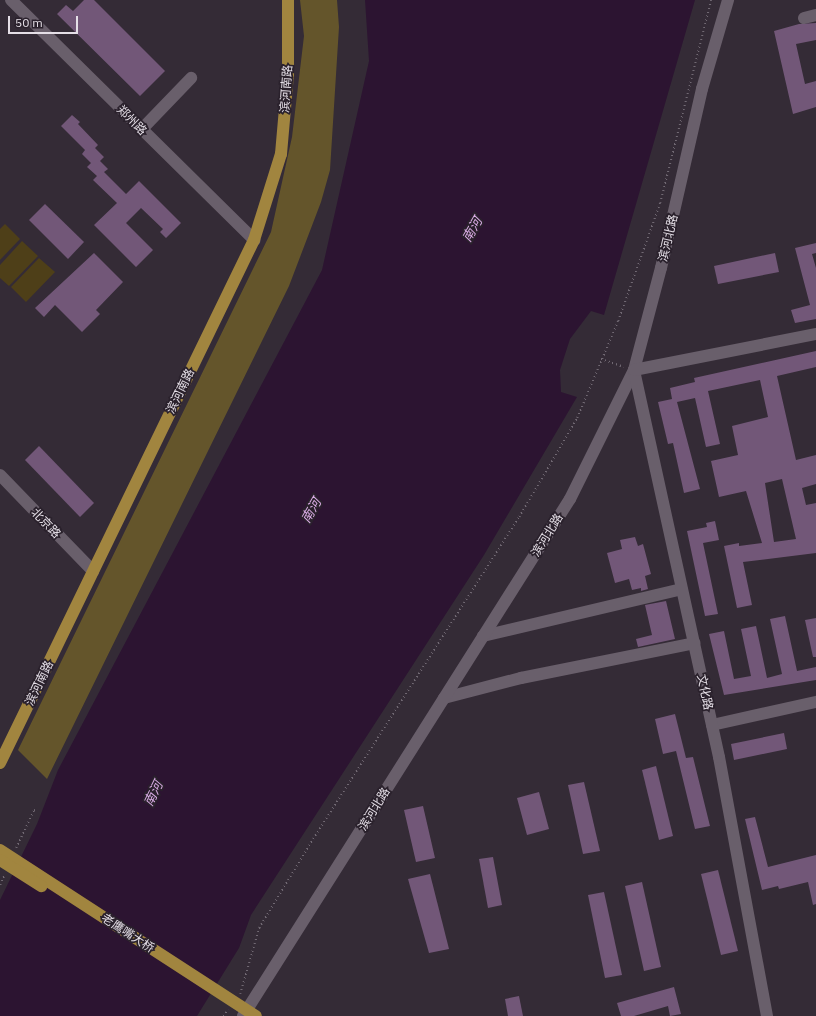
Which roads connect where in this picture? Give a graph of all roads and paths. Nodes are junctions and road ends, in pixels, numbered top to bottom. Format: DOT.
graph roads {
  1 [pos="11,0"];
  2 [pos="288,0"];
  3 [pos="711,0"];
  4 [pos="728,0"];
  5 [pos="191,78"];
  6 [pos="142,129"];
  7 [pos="254,240"];
  8 [pos="816,334"];
  9 [pos="601,359"];
  10 [pos="634,370"];
  11 [pos="0,475"];
  12 [pos="93,571"];
  13 [pos="682,589"];
  14 [pos="483,636"];
  15 [pos="694,643"];
  16 [pos="444,698"];
  17 [pos="816,702"];
  18 [pos="712,725"];
  19 [pos="0,763"];
  20 [pos="36,811"];
  21 [pos="0,850"];
  22 [pos="15,850"];
  23 [pos="0,860"];
  24 [pos="6,872"];
  25 [pos="0,885"];
  26 [pos="237,998"];
  27 [pos="232,1004"];
  28 [pos="223,1016"];
  29 [pos="242,1016"];
  30 [pos="256,1016"];
  31 [pos="767,1016"];
  1 -- 6 [label="street, 郑州路"];
  2 -- 7 [label="main road, 滨河南路"];
  3 -- 9 [label="path"];
  4 -- 10 [label="street, 滨河北路"];
  5 -- 6 [label="street"];
  6 -- 7 [label="street, 郑州路"];
  7 -- 12 [label="main road, 滨河南路"];
  8 -- 10 [label="street"];
  9 -- 10 [label="path"];
  9 -- 26 [label="path"];
  10 -- 13 [label="street, 文化路"];
  10 -- 14 [label="street, 滨河北路"];
  11 -- 12 [label="street, 北京路"];
  12 -- 19 [label="main road, 滨河南路"];
  13 -- 14 [label="street"];
  13 -- 15 [label="street, 文化路"];
  14 -- 16 [label="street, 滨河北路"];
  15 -- 16 [label="street"];
  15 -- 18 [label="street, 文化路"];
  16 -- 29 [label="street, 滨河北路"];
  17 -- 18 [label="street"];
  18 -- 31 [label="street, 文化路"];
  20 -- 22 [label="path"];
  21 -- 30 [label="main road, 老鹰嘴大桥"];
  23 -- 29 [label="main road, 老鹰嘴大桥"];
  24 -- 25 [label="path"];
  27 -- 28 [label="path"];
}
